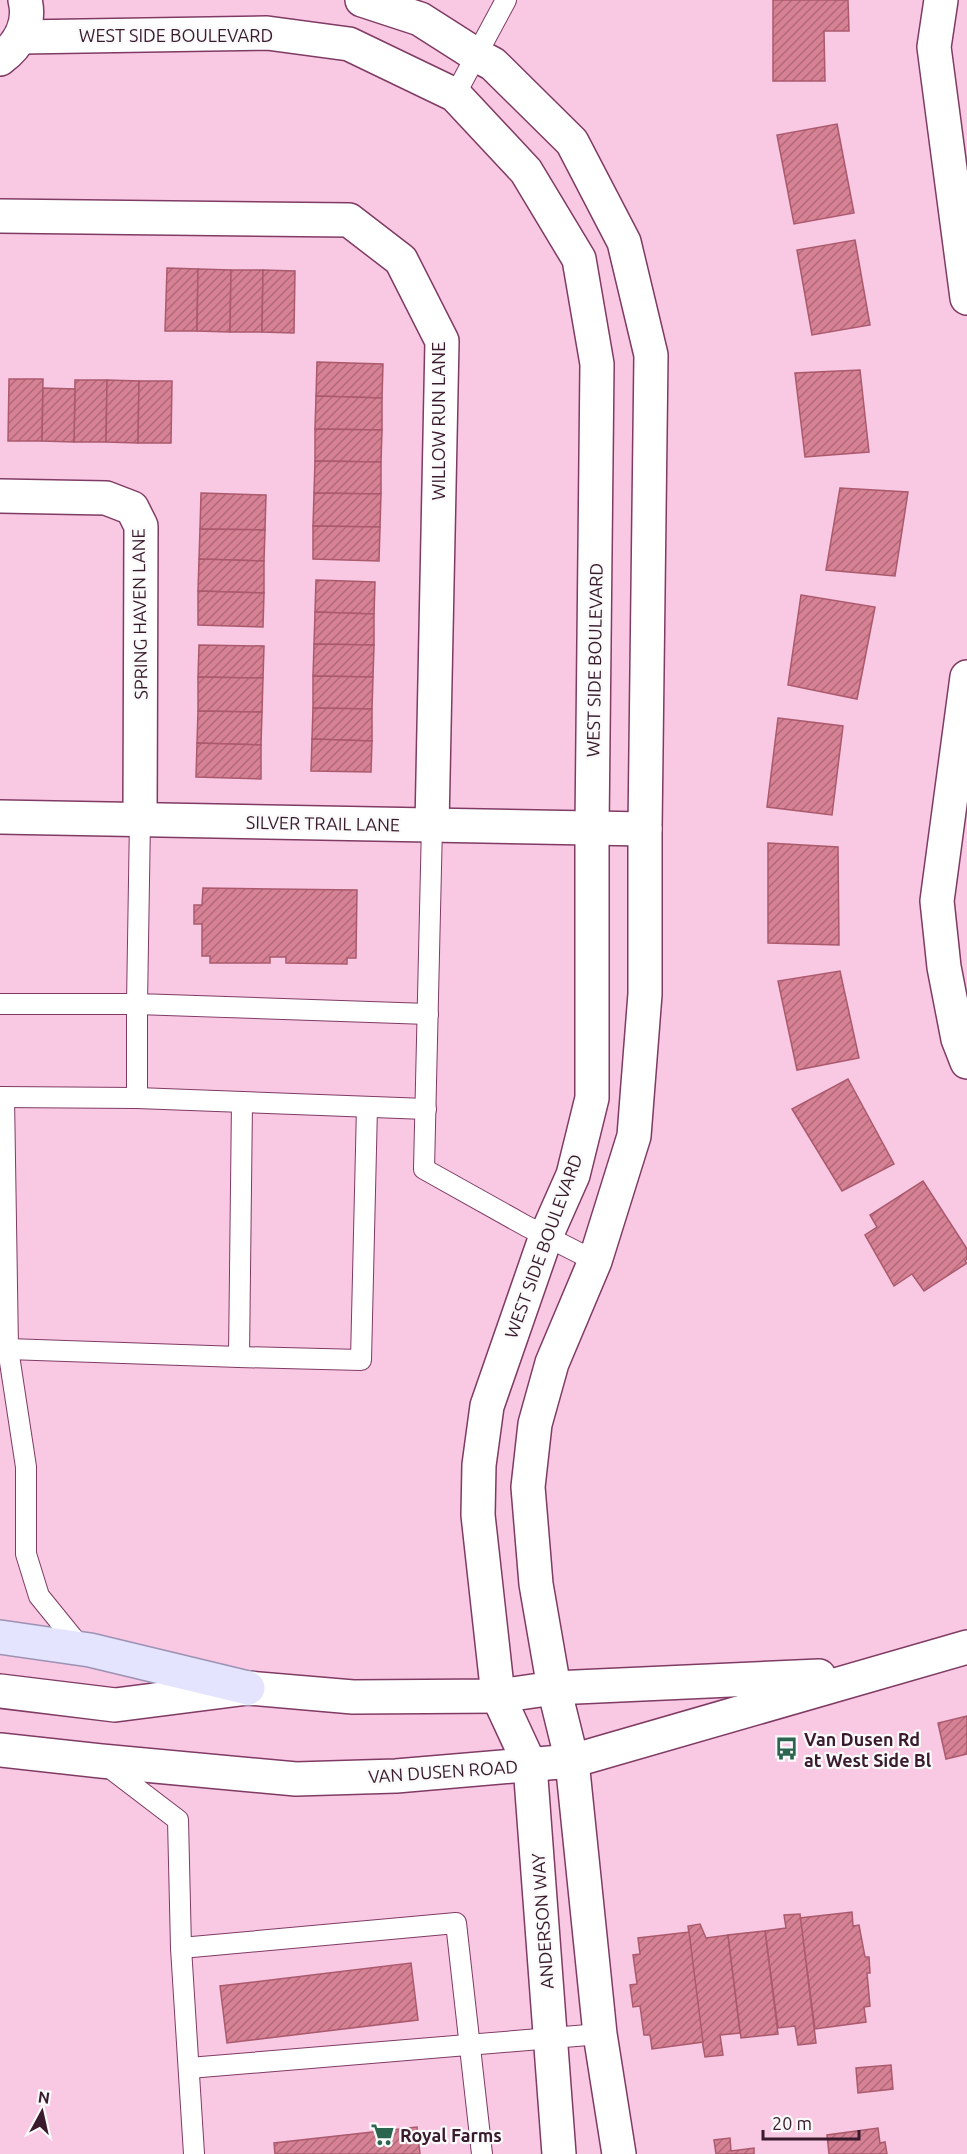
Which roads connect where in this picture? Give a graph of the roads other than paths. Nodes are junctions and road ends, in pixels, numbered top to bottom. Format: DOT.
graph roads {
  1 [pos="25,0"];
  2 [pos="362,0"];
  3 [pos="506,0"];
  4 [pos="941,0"];
  5 [pos="11,48"];
  6 [pos="478,56"];
  7 [pos="455,95"];
  8 [pos="956,130"];
  9 [pos="0,216"];
  10 [pos="962,225"];
  11 [pos="967,298"];
  12 [pos="0,496"];
  13 [pos="967,677"];
  14 [pos="0,817"];
  15 [pos="140,819"];
  16 [pos="432,825"];
  17 [pos="592,828"];
  18 [pos="645,829"];
  19 [pos="0,1004"];
  20 [pos="137,1004"];
  21 [pos="428,1014"];
  22 [pos="967,1062"];
  23 [pos="2,1097"];
  24 [pos="137,1098"];
  25 [pos="242,1102"];
  26 [pos="367,1107"];
  27 [pos="426,1108"];
  28 [pos="546,1236"];
  29 [pos="595,1261"];
  30 [pos="8,1349"];
  31 [pos="239,1357"];
  32 [pos="0,1637"];
  33 [pos="967,1647"];
  34 [pos="82,1649"];
  35 [pos="875,1673"];
  36 [pos="248,1688"];
  37 [pos="554,1688"];
  38 [pos="0,1691"];
  39 [pos="498,1696"];
  40 [pos="0,1750"];
  41 [pos="102,1761"];
  42 [pos="572,1761"];
  43 [pos="530,1765"];
  44 [pos="181,1948"];
  45 [pos="600,2034"];
  46 [pos="551,2037"];
  47 [pos="470,2044"];
  48 [pos="189,2068"];
  49 [pos="194,2154"];
  50 [pos="482,2154"];
  51 [pos="559,2154"];
  52 [pos="619,2154"];
  1 -- 5 [label="street"];
  2 -- 6 [label="street"];
  3 -- 6 [label="lane"];
  4 -- 8 [label="street"];
  5 -- 7 [label="street, WEST SIDE BOULEVARD"];
  6 -- 7 [label="lane"];
  6 -- 18 [label="street"];
  7 -- 17 [label="street, WEST SIDE BOULEVARD"];
  8 -- 10 [label="street"];
  9 -- 16 [label="street, WILLOW RUN LANE"];
  10 -- 11 [label="street"];
  12 -- 15 [label="street, SPRING HAVEN LANE"];
  13 -- 22 [label="street"];
  14 -- 15 [label="street, SILVER TRAIL LANE"];
  15 -- 16 [label="street, SILVER TRAIL LANE"];
  15 -- 20 [label="lane"];
  16 -- 17 [label="street, SILVER TRAIL LANE"];
  16 -- 21 [label="lane"];
  17 -- 18 [label="street, SILVER TRAIL LANE"];
  17 -- 28 [label="street, WEST SIDE BOULEVARD"];
  18 -- 29 [label="street"];
  19 -- 20 [label="lane"];
  20 -- 21 [label="lane"];
  20 -- 24 [label="lane"];
  21 -- 27 [label="lane"];
  23 -- 24 [label="lane"];
  23 -- 30 [label="lane"];
  24 -- 25 [label="lane"];
  25 -- 26 [label="lane"];
  25 -- 31 [label="lane"];
  26 -- 27 [label="lane"];
  26 -- 31 [label="lane"];
  27 -- 28 [label="lane"];
  28 -- 29 [label="lane"];
  28 -- 39 [label="street, WEST SIDE BOULEVARD"];
  29 -- 37 [label="street"];
  30 -- 31 [label="lane"];
  30 -- 34 [label="lane"];
  32 -- 34 [label="main road"];
  33 -- 35 [label="street, VAN DUSEN ROAD"];
  34 -- 36 [label="main road"];
  35 -- 37 [label="street, VAN DUSEN ROAD"];
  35 -- 42 [label="street, VAN DUSEN ROAD"];
  36 -- 38 [label="street, VAN DUSEN ROAD"];
  36 -- 39 [label="street, VAN DUSEN ROAD"];
  37 -- 39 [label="street, VAN DUSEN ROAD"];
  37 -- 42 [label="street"];
  39 -- 43 [label="street, ANDERSON WAY"];
  40 -- 41 [label="street, VAN DUSEN ROAD"];
  41 -- 43 [label="street, VAN DUSEN ROAD"];
  41 -- 44 [label="lane"];
  42 -- 43 [label="street, VAN DUSEN ROAD"];
  42 -- 45 [label="street"];
  43 -- 46 [label="street, ANDERSON WAY"];
  44 -- 47 [label="lane"];
  44 -- 48 [label="lane"];
  45 -- 46 [label="lane"];
  45 -- 52 [label="street"];
  46 -- 47 [label="lane"];
  46 -- 51 [label="street, ANDERSON WAY"];
  47 -- 48 [label="lane"];
  47 -- 50 [label="lane"];
  48 -- 49 [label="lane"];
}
